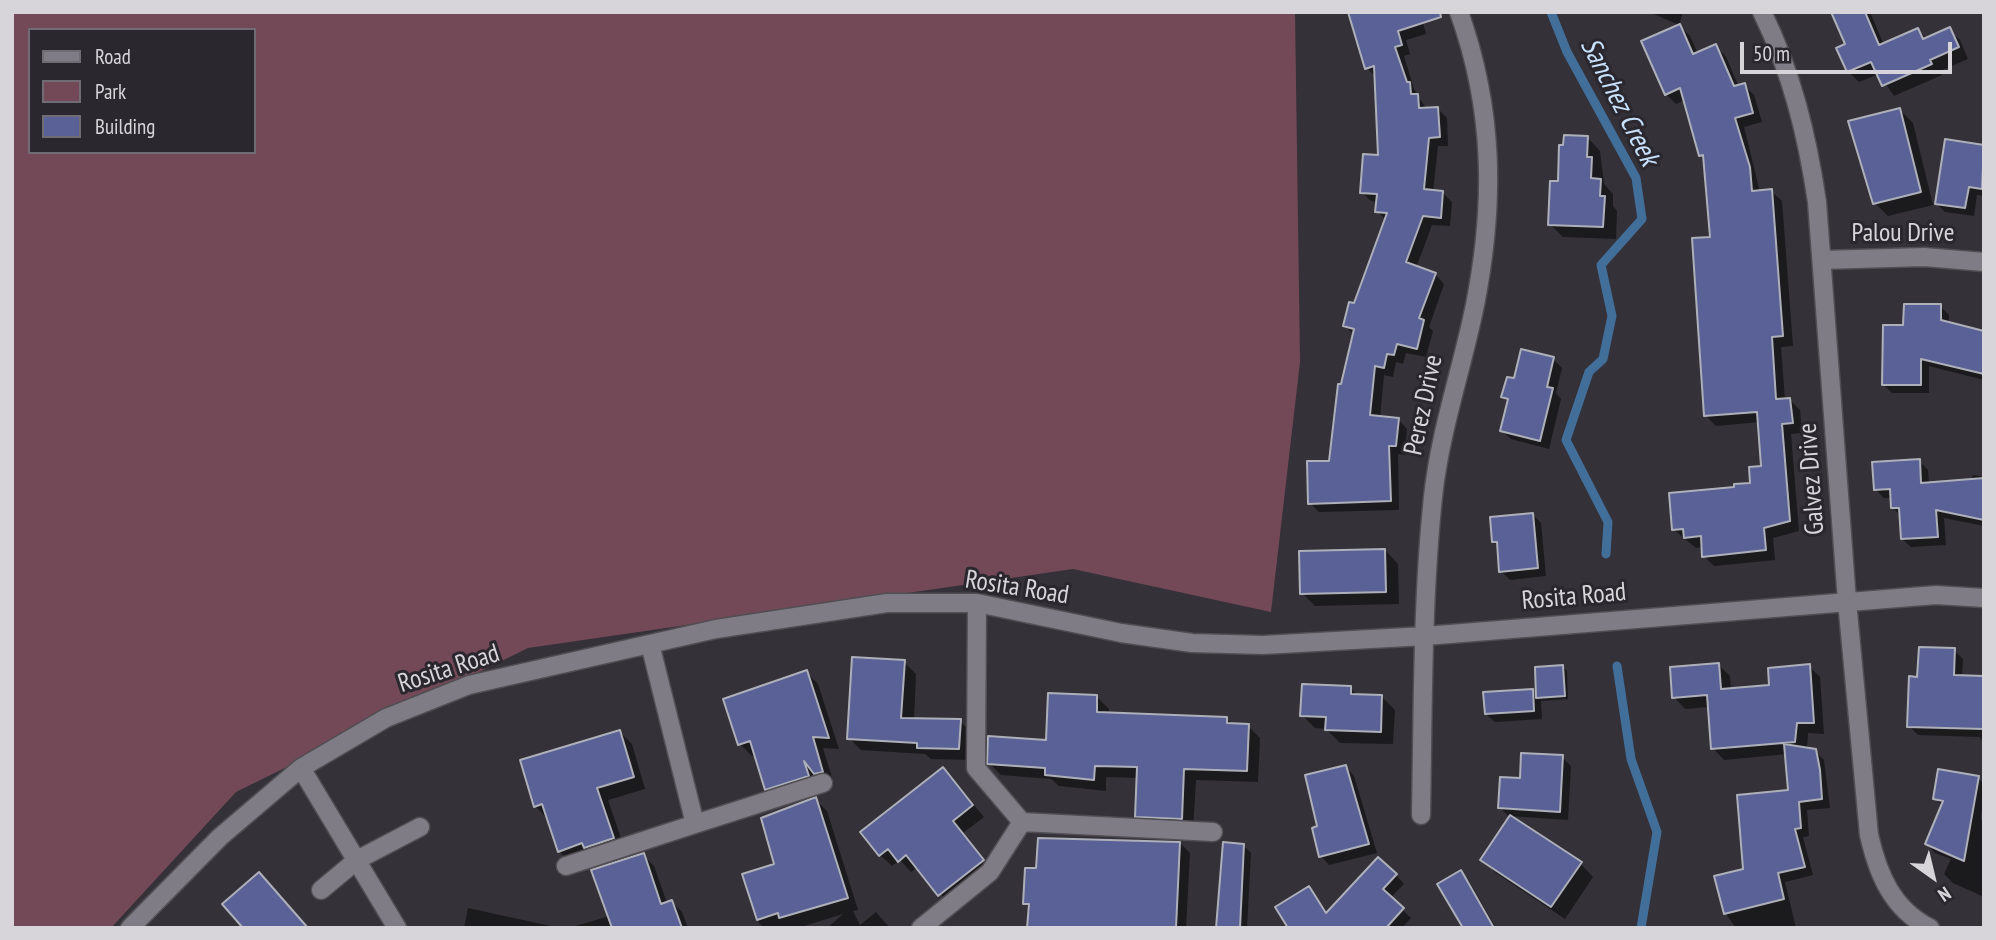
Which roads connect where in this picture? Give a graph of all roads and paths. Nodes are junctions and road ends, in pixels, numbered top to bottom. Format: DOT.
graph roads {
  1 [pos="1459,12"];
  2 [pos="1762,12"];
  3 [pos="1822,260"];
  4 [pos="1984,262"];
  5 [pos="1984,598"];
  6 [pos="1847,601"];
  7 [pos="977,603"];
  8 [pos="1425,636"];
  9 [pos="650,644"];
  10 [pos="301,768"];
  11 [pos="823,783"];
  12 [pos="1420,815"];
  13 [pos="1022,822"];
  14 [pos="695,824"];
  15 [pos="420,827"];
  16 [pos="1213,832"];
  17 [pos="357,860"];
  18 [pos="566,866"];
  19 [pos="320,890"];
  20 [pos="130,928"];
  21 [pos="397,928"];
  22 [pos="921,928"];
  23 [pos="1930,928"];
  1 -- 8 [label="street, Perez Drive"];
  2 -- 3 [label="street, Galvez Drive"];
  3 -- 4 [label="street, Palou Drive"];
  3 -- 6 [label="street, Galvez Drive"];
  5 -- 6 [label="street, Rosita Road"];
  6 -- 8 [label="street, Rosita Road"];
  6 -- 23 [label="street, Galvez Drive"];
  7 -- 8 [label="street, Rosita Road"];
  7 -- 9 [label="street, Rosita Road"];
  7 -- 13 [label="street"];
  8 -- 12 [label="street, Perez Drive"];
  9 -- 10 [label="street, Rosita Road"];
  9 -- 14 [label="street"];
  10 -- 17 [label="street"];
  10 -- 20 [label="street, Rosita Road"];
  11 -- 14 [label="street"];
  13 -- 16 [label="street"];
  13 -- 22 [label="street"];
  14 -- 18 [label="street"];
  15 -- 17 [label="street"];
  17 -- 19 [label="street"];
  17 -- 21 [label="street"];
}
